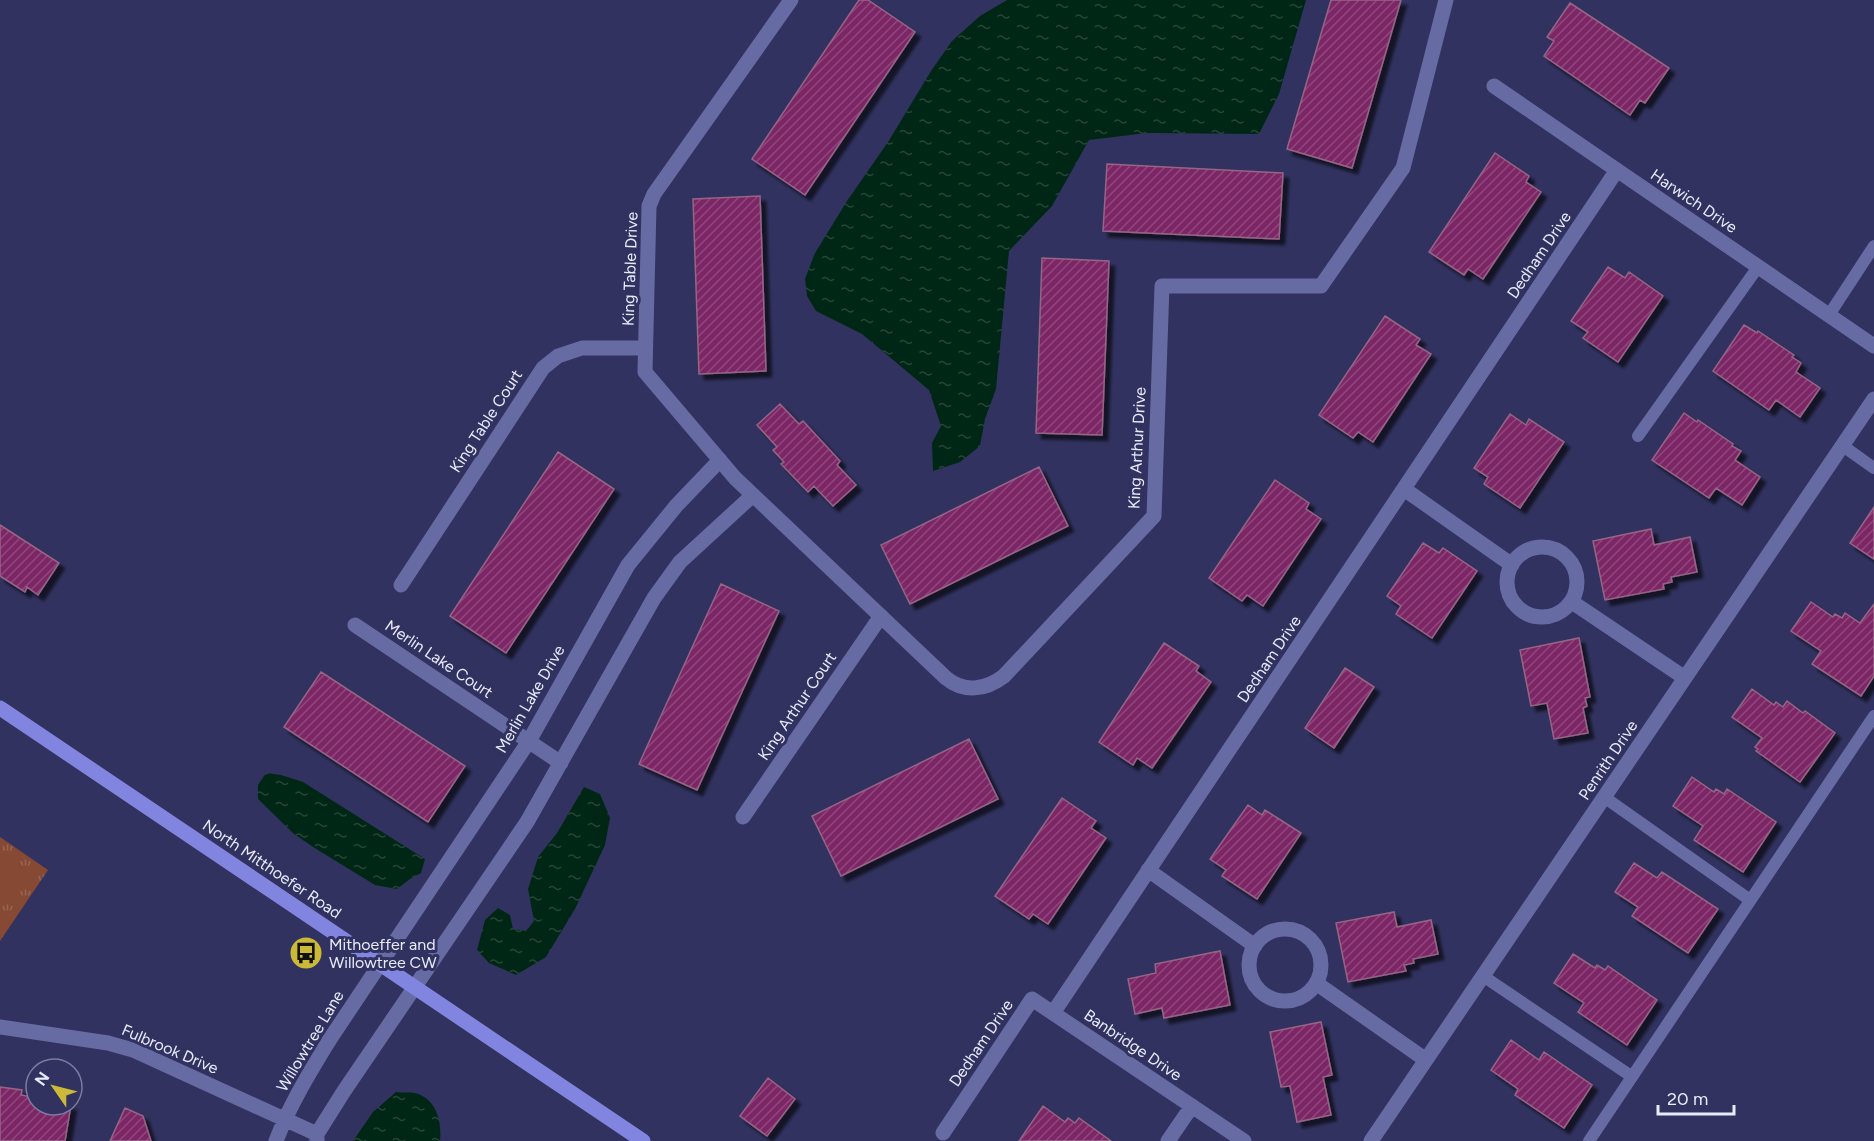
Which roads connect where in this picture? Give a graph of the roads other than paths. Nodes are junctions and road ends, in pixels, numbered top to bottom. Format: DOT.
graph roads {
  1 [pos="791,0"];
  2 [pos="1446,0"];
  3 [pos="1494,86"];
  4 [pos="1617,170"];
  5 [pos="1874,246"];
  6 [pos="1758,267"];
  7 [pos="1829,315"];
  8 [pos="1874,346"];
  9 [pos="645,348"];
  10 [pos="1874,399"];
  11 [pos="1638,436"];
  12 [pos="1843,446"];
  13 [pos="720,460"];
  14 [pos="1874,468"];
  15 [pos="735,478"];
  16 [pos="1404,489"];
  17 [pos="753,495"];
  18 [pos="1512,565"];
  19 [pos="401,585"];
  20 [pos="1572,602"];
  21 [pos="881,616"];
  22 [pos="355,625"];
  23 [pos="1685,678"];
  24 [pos="0,708"];
  25 [pos="1874,716"];
  26 [pos="529,741"];
  27 [pos="561,763"];
  28 [pos="1604,797"];
  29 [pos="743,818"];
  30 [pos="1148,870"];
  31 [pos="1750,900"];
  32 [pos="1255,946"];
  33 [pos="380,963"];
  34 [pos="1483,976"];
  35 [pos="1316,983"];
  36 [pos="416,988"];
  37 [pos="1053,1013"];
  38 [pos="0,1027"];
  39 [pos="1426,1059"];
  40 [pos="1631,1076"];
  41 [pos="1192,1106"];
  42 [pos="284,1119"];
  43 [pos="943,1133"];
  44 [pos="317,1138"];
  45 [pos="276,1141"];
  46 [pos="643,1141"];
  47 [pos="1168,1141"];
  48 [pos="1244,1141"];
  49 [pos="1371,1141"];
  50 [pos="1589,1141"];
  1 -- 9 [label="street, King Table Drive"];
  2 -- 21 [label="street, King Arthur Drive"];
  3 -- 4 [label="street, Harwich Drive"];
  4 -- 6 [label="street, Harwich Drive"];
  4 -- 16 [label="street, Dedham Drive"];
  5 -- 7 [label="lane"];
  6 -- 7 [label="street, Harwich Drive"];
  6 -- 11 [label="lane"];
  7 -- 8 [label="street, Harwich Drive"];
  9 -- 13 [label="street, King Table Drive"];
  9 -- 19 [label="street, King Table Court"];
  10 -- 12 [label="street, Penrith Drive"];
  12 -- 14 [label="lane"];
  12 -- 23 [label="street, Penrith Drive"];
  13 -- 15 [label="street, King Table Drive"];
  13 -- 26 [label="street, Merlin Lake Drive"];
  15 -- 17 [label="street, King Arthur Drive"];
  16 -- 18 [label="street"];
  16 -- 30 [label="street, Dedham Drive"];
  17 -- 21 [label="street, King Arthur Drive"];
  17 -- 27 [label="street"];
  18 -- 20 [label="street"];
  18 -- 20 [label="street"];
  20 -- 23 [label="street"];
  21 -- 29 [label="street, King Arthur Court"];
  22 -- 26 [label="street, Merlin Lake Court"];
  23 -- 28 [label="street, Penrith Drive"];
  24 -- 33 [label="main road, North Mitthoefer Road"];
  25 -- 31 [label="lane"];
  26 -- 27 [label="street, Merlin Lake Court"];
  26 -- 33 [label="street, Merlin Lake Drive"];
  27 -- 36 [label="street"];
  28 -- 31 [label="lane"];
  28 -- 34 [label="street, Penrith Drive"];
  30 -- 32 [label="street"];
  30 -- 37 [label="street, Dedham Drive"];
  31 -- 40 [label="lane"];
  32 -- 35 [label="street"];
  32 -- 35 [label="street"];
  33 -- 36 [label="main road, North Mitthoefer Road"];
  33 -- 42 [label="street, Willowtree Lane"];
  34 -- 39 [label="street, Penrith Drive"];
  34 -- 40 [label="lane"];
  35 -- 39 [label="street"];
  36 -- 44 [label="street"];
  36 -- 46 [label="main road, North Mitthoefer Road"];
  37 -- 41 [label="street, Banbridge Drive"];
  37 -- 43 [label="street, Dedham Drive"];
  38 -- 42 [label="street, Fulbrook Drive"];
  39 -- 49 [label="street, Penrith Drive"];
  40 -- 50 [label="lane"];
  41 -- 47 [label="street"];
  41 -- 48 [label="street, Banbridge Drive"];
  42 -- 44 [label="street, Fulbrook Drive"];
  42 -- 45 [label="street, Willowtree Lane"];
}
